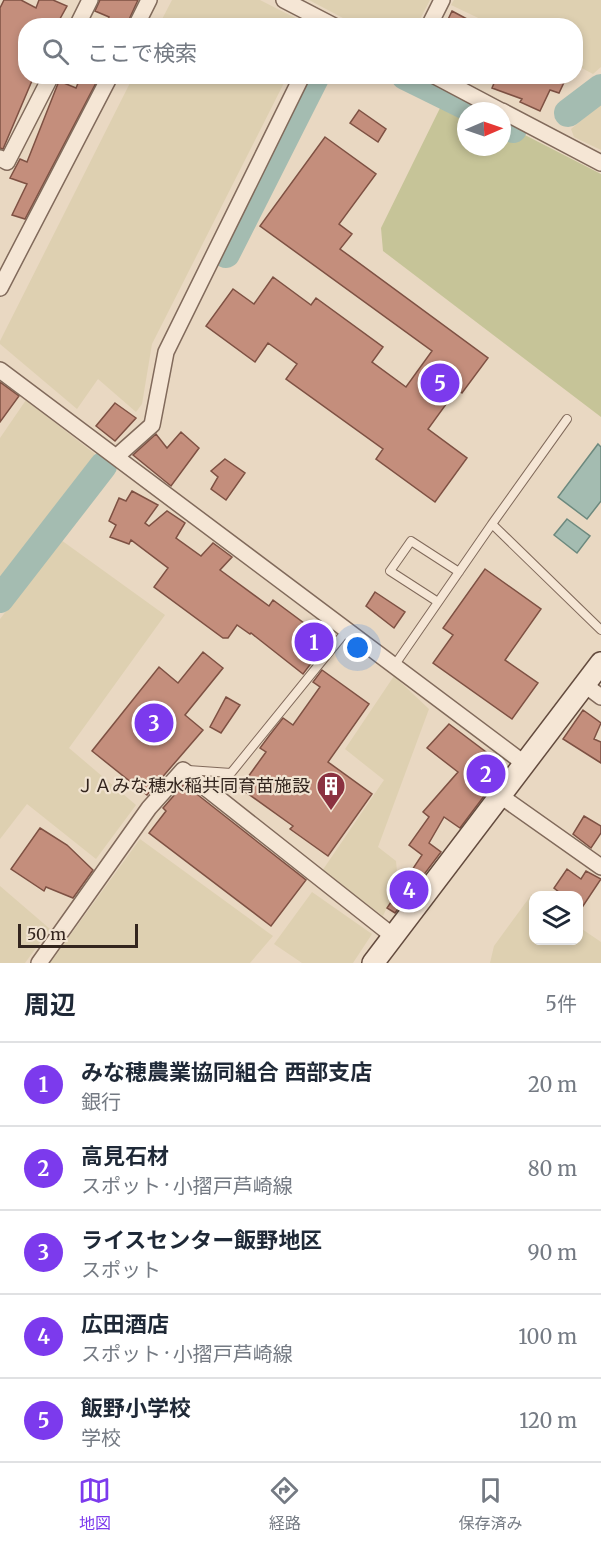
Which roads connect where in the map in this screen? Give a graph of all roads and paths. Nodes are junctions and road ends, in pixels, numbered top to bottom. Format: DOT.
graph roads {
  1 [pos="90,0"];
  2 [pos="149,0"];
  3 [pos="284,0"];
  4 [pos="442,0"];
  5 [pos="81,18"];
  6 [pos="140,18"];
  7 [pos="317,18"];
  8 [pos="433,18"];
  9 [pos="47,84"];
  10 [pos="106,84"];
  11 [pos="298,84"];
  12 [pos="450,84"];
  13 [pos="485,102"];
  14 [pos="511,116"];
  15 [pos="0,158"];
  16 [pos="601,162"];
  17 [pos="0,288"];
  18 [pos="0,370"];
  19 [pos="567,419"];
  20 [pos="116,457"];
  21 [pos="492,524"];
  22 [pos="459,572"];
  23 [pos="438,602"];
  24 [pos="347,630"];
  25 [pos="601,630"];
  26 [pos="601,663"];
  27 [pos="394,666"];
  28 [pos="593,691"];
  29 [pos="525,764"];
  30 [pos="183,770"];
  31 [pos="502,796"];
  32 [pos="601,867"];
  33 [pos="393,936"];
  34 [pos="39,963"];
  35 [pos="373,963"];
  1 -- 5 [label="street"];
  2 -- 6 [label="street"];
  3 -- 7 [label="street"];
  4 -- 8 [label="street"];
  9 -- 15 [label="street"];
  10 -- 17 [label="street"];
  11 -- 20 [label="street"];
  12 -- 13 [label="street"];
  14 -- 16 [label="street"];
  18 -- 20 [label="street"];
  19 -- 21 [label="lane"];
  20 -- 24 [label="street"];
  21 -- 22 [label="lane"];
  21 -- 25 [label="lane"];
  22 -- 23 [label="lane"];
  22 -- 23 [label="lane"];
  23 -- 27 [label="lane"];
  24 -- 27 [label="street"];
  24 -- 30 [label="lane"];
  26 -- 28 [label="main road"];
  27 -- 29 [label="street"];
  28 -- 29 [label="main road"];
  29 -- 31 [label="main road"];
  30 -- 33 [label="street"];
  30 -- 34 [label="street"];
  31 -- 32 [label="street"];
  31 -- 33 [label="main road"];
  33 -- 35 [label="main road"];
}
